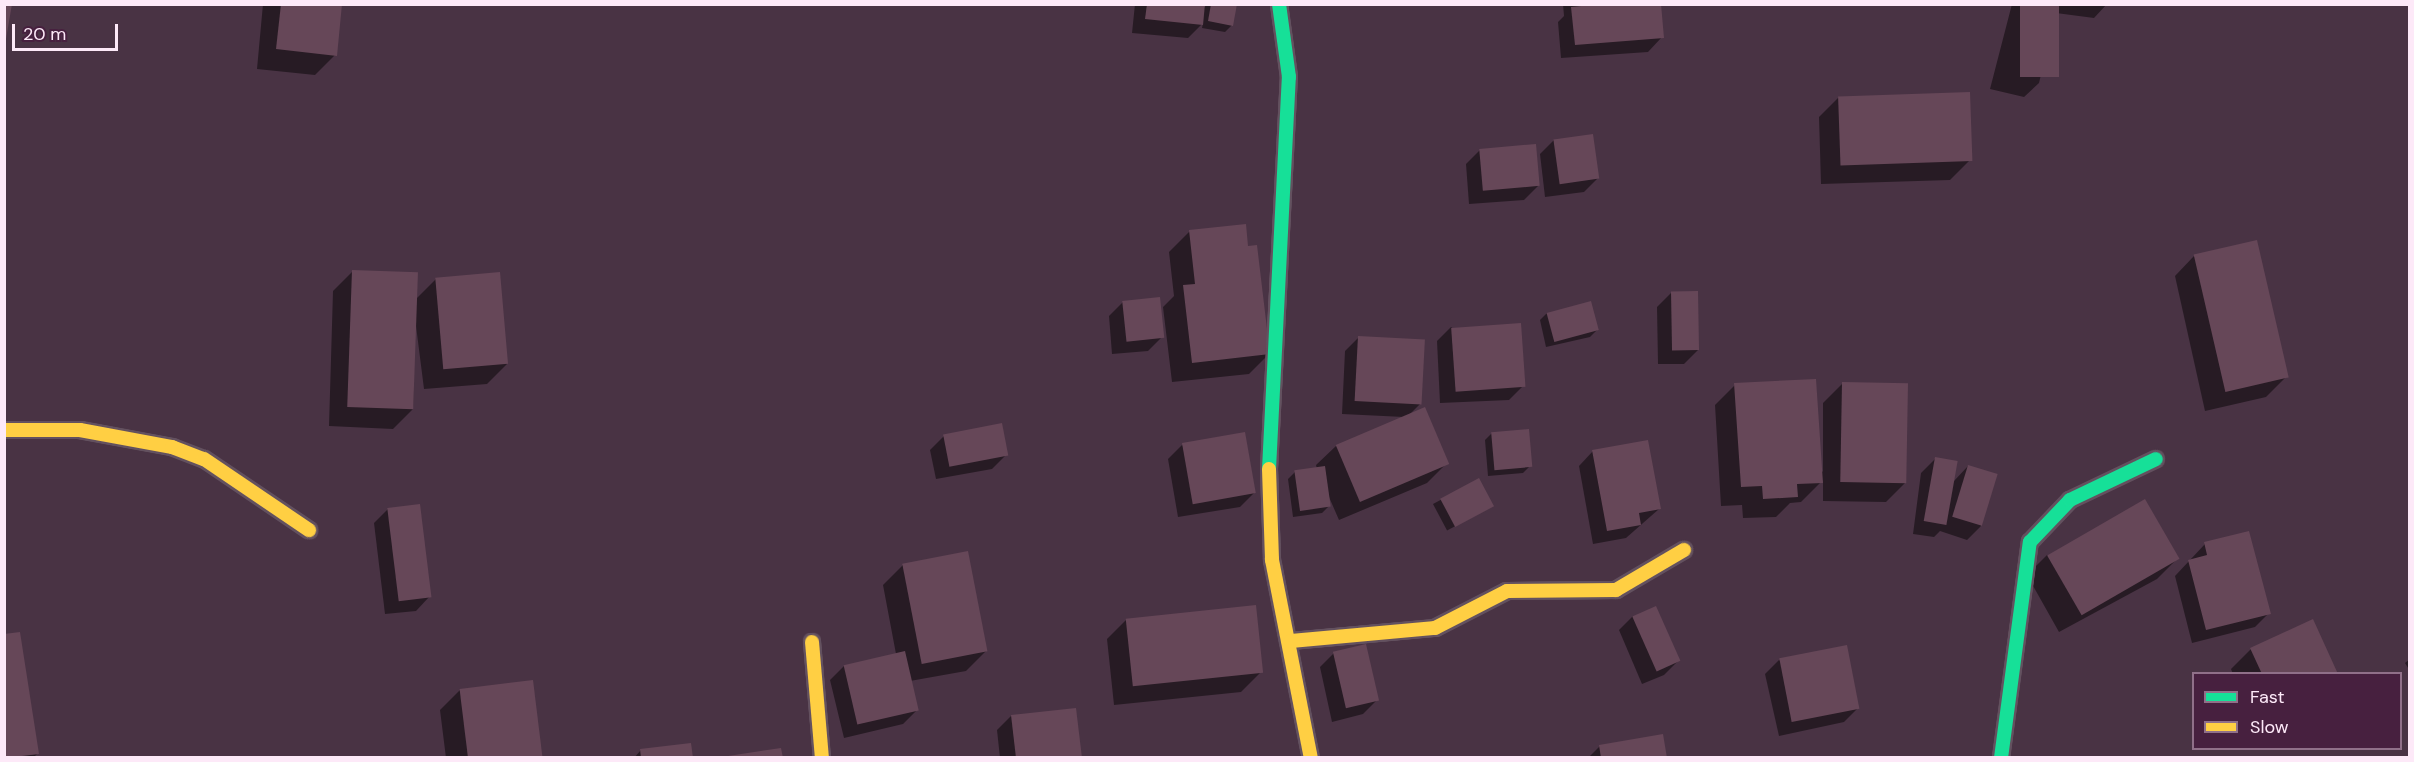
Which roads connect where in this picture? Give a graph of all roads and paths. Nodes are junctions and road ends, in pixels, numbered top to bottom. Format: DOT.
graph roads {
  1 [pos="1279,4"];
  2 [pos="4,430"];
  3 [pos="2156,459"];
  4 [pos="309,530"];
  5 [pos="1684,550"];
  6 [pos="1291,641"];
  7 [pos="812,642"];
  8 [pos="822,758"];
  9 [pos="1311,758"];
  10 [pos="2001,758"];
  1 -- 6 [label="street"];
  2 -- 4 [label="street"];
  3 -- 10 [label="street"];
  5 -- 6 [label="street"];
  6 -- 9 [label="street"];
  7 -- 8 [label="street"];
}
